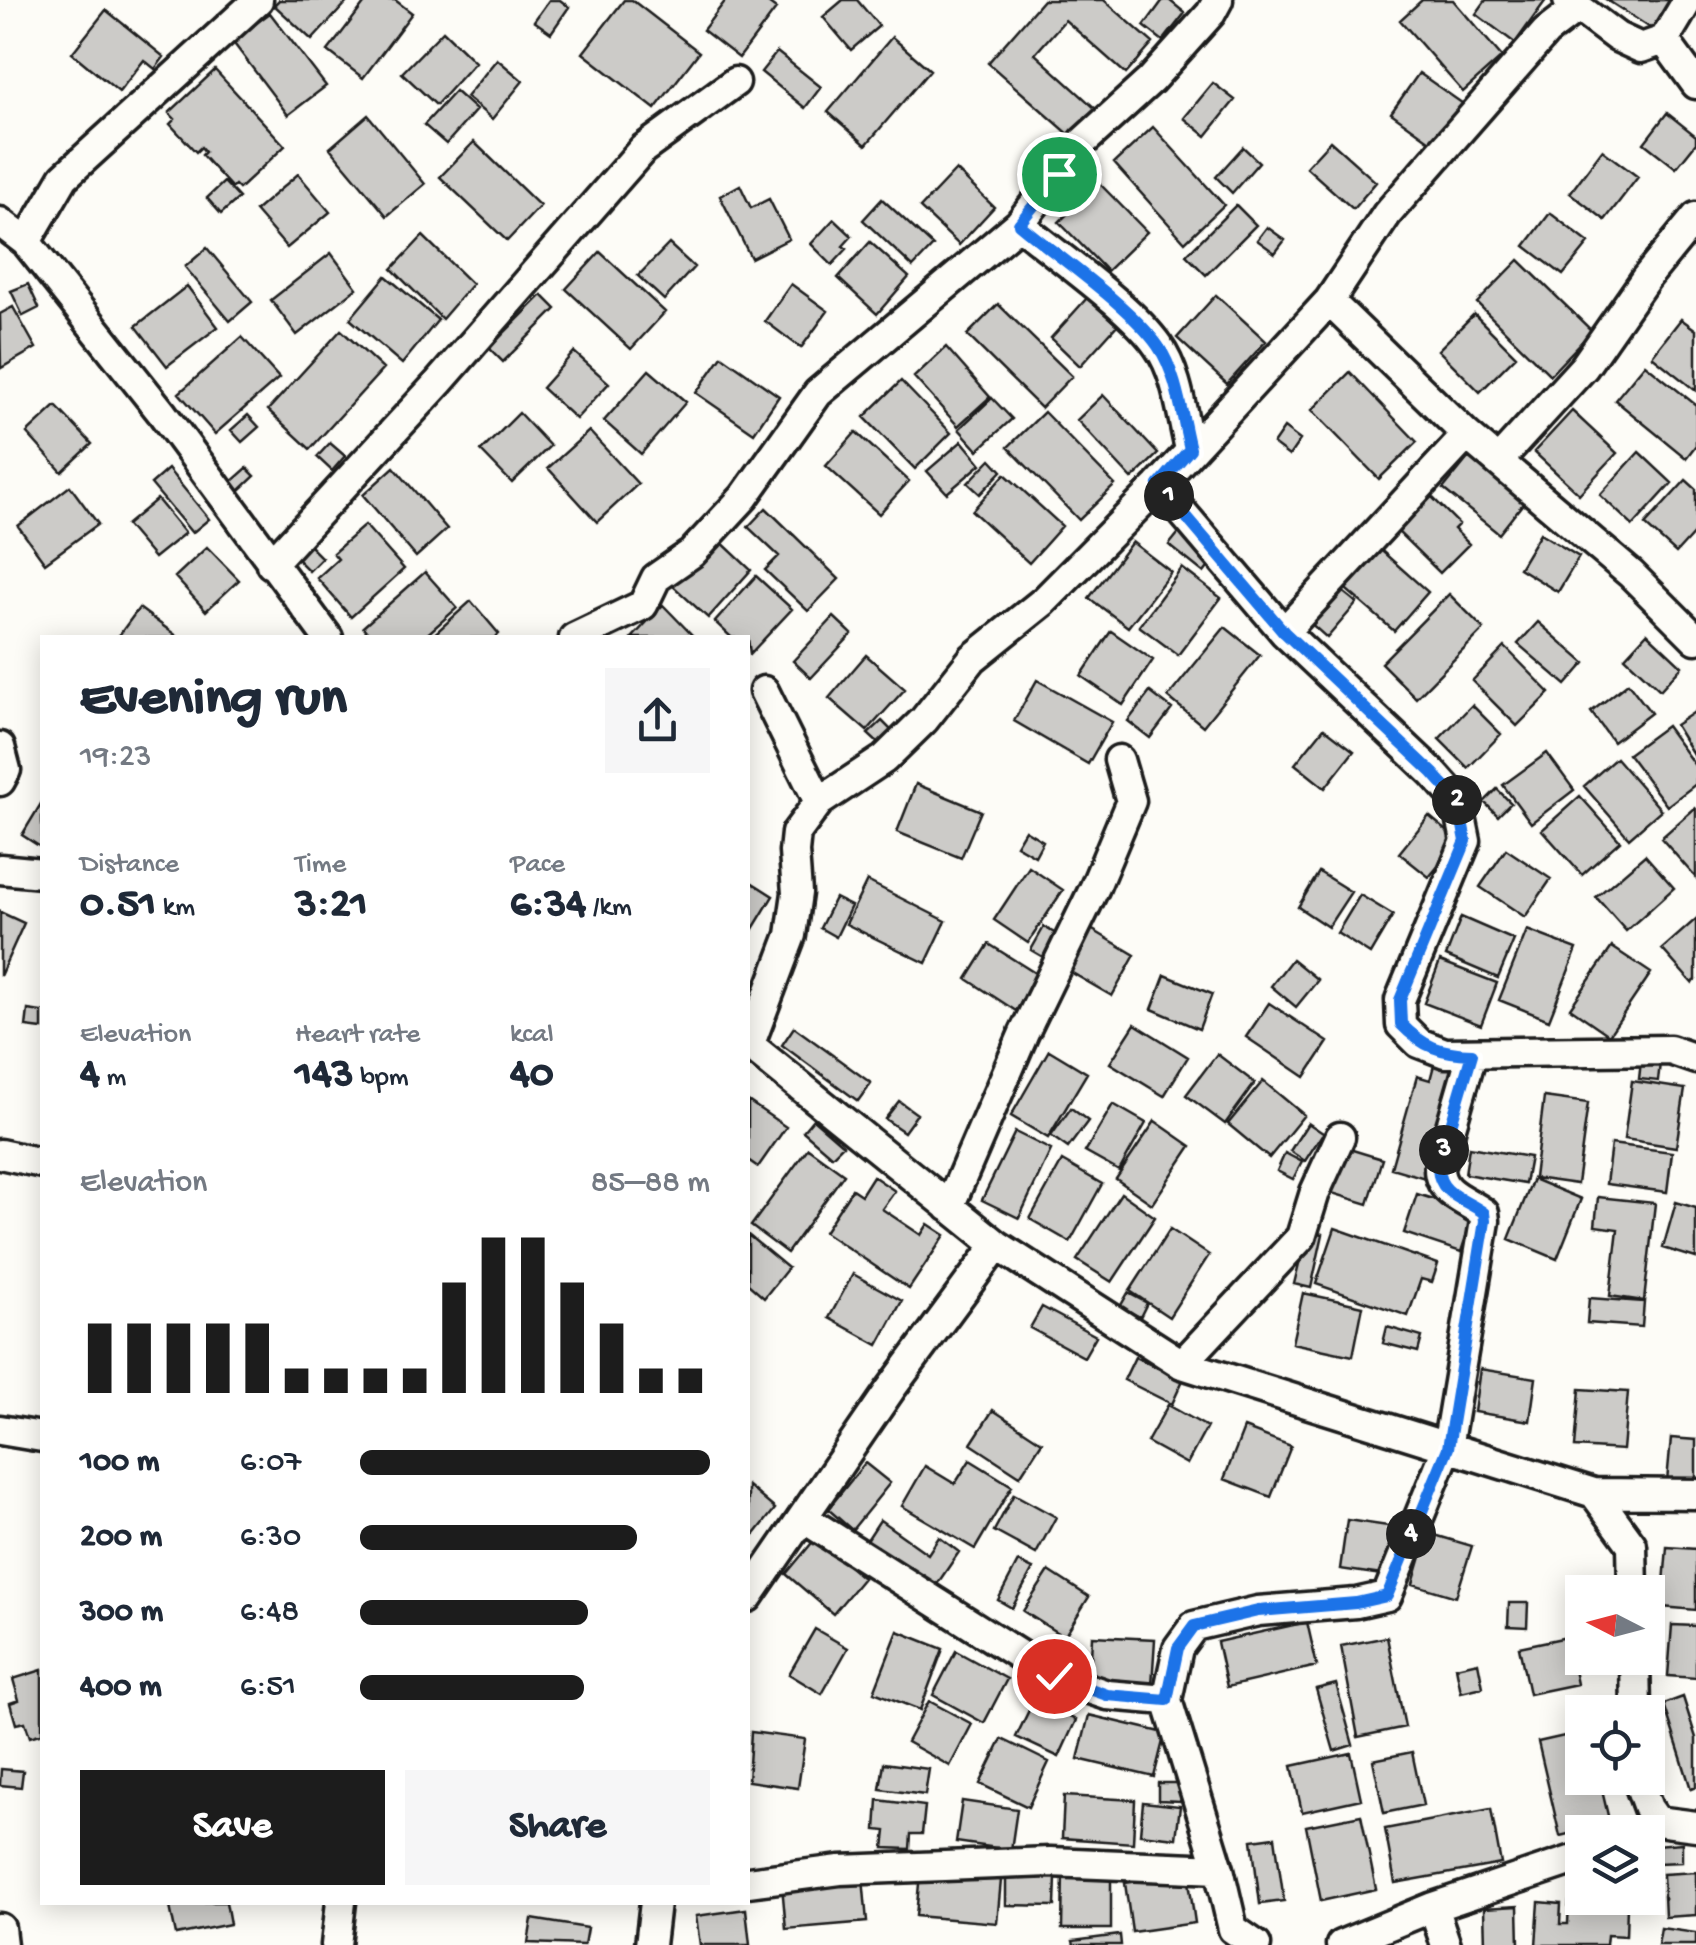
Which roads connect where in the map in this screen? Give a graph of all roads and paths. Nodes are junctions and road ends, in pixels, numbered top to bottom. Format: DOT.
graph roads {
  1 [pos="258,0"];
  2 [pos="1218,0"];
  3 [pos="1688,0"];
  4 [pos="1572,4"];
  5 [pos="1664,40"];
  6 [pos="736,82"];
  7 [pos="1696,84"];
  8 [pos="1696,216"];
  9 [pos="0,222"];
  10 [pos="1019,224"];
  11 [pos="26,242"];
  12 [pos="1329,301"];
  13 [pos="1467,435"];
  14 [pos="1190,449"];
  15 [pos="1499,460"];
  16 [pos="1159,485"];
  17 [pos="271,564"];
  18 [pos="1284,632"];
  19 [pos="326,635"];
  20 [pos="580,635"];
  21 [pos="1696,639"];
  22 [pos="764,691"];
  23 [pos="0,747"];
  24 [pos="1120,760"];
  25 [pos="0,781"];
  26 [pos="819,802"];
  27 [pos="0,869"];
  28 [pos="40,873"];
  29 [pos="750,1040"];
  30 [pos="750,1047"];
  31 [pos="1472,1054"];
  32 [pos="1696,1059"];
  33 [pos="1340,1137"];
  34 [pos="0,1154"];
  35 [pos="40,1163"];
  36 [pos="949,1207"];
  37 [pos="997,1245"];
  38 [pos="1182,1364"];
  39 [pos="0,1430"];
  40 [pos="40,1437"];
  41 [pos="1448,1448"];
  42 [pos="1594,1492"];
  43 [pos="1696,1494"];
  44 [pos="803,1518"];
  45 [pos="1633,1575"];
  46 [pos="750,1595"];
  47 [pos="1167,1700"];
  48 [pos="1696,1826"];
  49 [pos="1665,1827"];
  50 [pos="1565,1863"];
  51 [pos="1220,1869"];
  52 [pos="750,1882"];
  53 [pos="342,1905"];
  54 [pos="654,1905"];
  55 [pos="1433,1907"];
  56 [pos="0,1928"];
  57 [pos="1354,1942"];
  58 [pos="2,1945"];
  59 [pos="336,1945"];
  60 [pos="650,1945"];
  61 [pos="1256,1945"];
  62 [pos="1446,1945"];
  1 -- 11 [label="street"];
  2 -- 10 [label="street"];
  3 -- 5 [label="street"];
  4 -- 5 [label="street"];
  4 -- 12 [label="street"];
  5 -- 7 [label="street"];
  6 -- 17 [label="street"];
  8 -- 15 [label="street"];
  9 -- 11 [label="street"];
  10 -- 14 [label="street"];
  10 -- 20 [label="street"];
  11 -- 17 [label="street"];
  12 -- 13 [label="street"];
  12 -- 14 [label="street"];
  13 -- 15 [label="street"];
  13 -- 18 [label="street"];
  14 -- 16 [label="street"];
  15 -- 21 [label="street"];
  16 -- 18 [label="street"];
  16 -- 26 [label="street"];
  17 -- 19 [label="street"];
  18 -- 31 [label="street"];
  22 -- 26 [label="street"];
  23 -- 25 [label="street"];
  24 -- 36 [label="street"];
  26 -- 29 [label="street"];
  27 -- 28 [label="street"];
  30 -- 36 [label="street"];
  31 -- 32 [label="street"];
  31 -- 41 [label="street"];
  33 -- 38 [label="street"];
  34 -- 35 [label="street"];
  36 -- 37 [label="street"];
  37 -- 38 [label="street"];
  37 -- 44 [label="street"];
  38 -- 41 [label="street"];
  39 -- 40 [label="street"];
  41 -- 42 [label="street"];
  41 -- 47 [label="street"];
  42 -- 43 [label="street"];
  42 -- 45 [label="street"];
  44 -- 46 [label="street"];
  44 -- 47 [label="street"];
  47 -- 51 [label="street"];
  48 -- 49 [label="street"];
  50 -- 55 [label="street"];
  51 -- 52 [label="street"];
  51 -- 61 [label="street"];
  53 -- 59 [label="street"];
  54 -- 60 [label="street"];
  55 -- 57 [label="street"];
  55 -- 62 [label="street"];
  56 -- 58 [label="street"];
}
